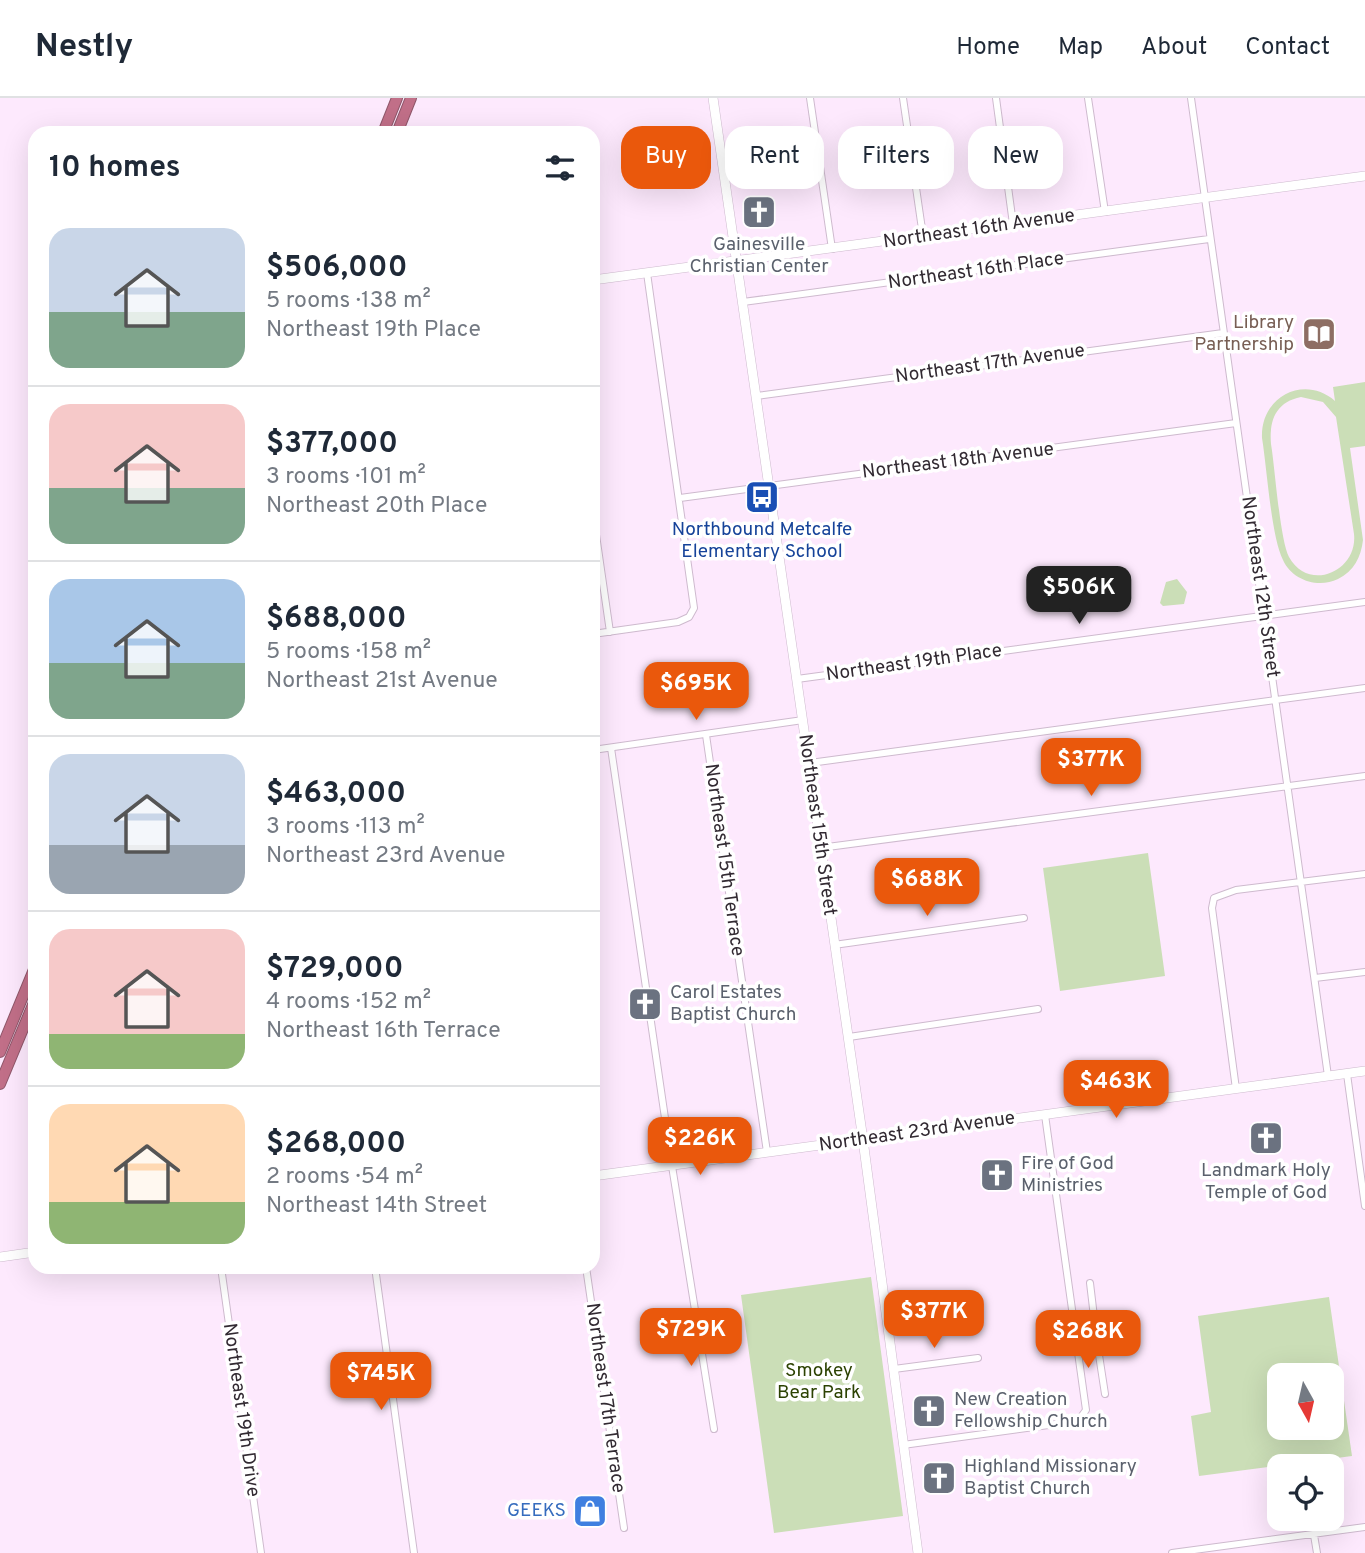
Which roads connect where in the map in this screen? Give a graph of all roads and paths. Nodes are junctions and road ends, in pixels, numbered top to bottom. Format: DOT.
graph roads {
  1 [pos="397,98"];
  2 [pos="411,98"];
  3 [pos="713,98"];
  4 [pos="810,98"];
  5 [pos="903,98"];
  6 [pos="996,98"];
  7 [pos="1088,98"];
  8 [pos="1191,98"];
  9 [pos="386,126"];
  10 [pos="400,126"];
  11 [pos="1365,176"];
  12 [pos="1205,198"];
  13 [pos="1105,212"];
  14 [pos="1013,223"];
  15 [pos="923,236"];
  16 [pos="1209,239"];
  17 [pos="832,248"];
  18 [pos="737,261"];
  19 [pos="647,273"];
  20 [pos="600,279"];
  21 [pos="743,302"];
  22 [pos="1223,333"];
  23 [pos="757,396"];
  24 [pos="1236,423"];
  25 [pos="769,485"];
  26 [pos="680,498"];
  27 [pos="600,570"];
  28 [pos="1365,602"];
  29 [pos="1265,616"];
  30 [pos="610,632"];
  31 [pos="600,633"];
  32 [pos="797,679"];
  33 [pos="1365,688"];
  34 [pos="1276,700"];
  35 [pos="803,720"];
  36 [pos="706,735"];
  37 [pos="611,748"];
  38 [pos="600,749"];
  39 [pos="810,763"];
  40 [pos="1365,776"];
  41 [pos="1288,786"];
  42 [pos="821,848"];
  43 [pos="1365,874"];
  44 [pos="1301,882"];
  45 [pos="1024,918"];
  46 [pos="834,945"];
  47 [pos="1365,972"];
  48 [pos="1315,978"];
  49 [pos="28,984"];
  50 [pos="1038,1009"];
  51 [pos="28,1017"];
  52 [pos="849,1037"];
  53 [pos="0,1052"];
  54 [pos="1365,1071"];
  55 [pos="1347,1074"];
  56 [pos="1328,1076"];
  57 [pos="0,1084"];
  58 [pos="1236,1089"];
  59 [pos="1045,1115"];
  60 [pos="863,1140"];
  61 [pos="767,1152"];
  62 [pos="672,1166"];
  63 [pos="600,1175"];
  64 [pos="1365,1206"];
  65 [pos="28,1253"];
  66 [pos="0,1257"];
  67 [pos="222,1274"];
  68 [pos="376,1274"];
  69 [pos="587,1274"];
  70 [pos="1090,1283"];
  71 [pos="1097,1342"];
  72 [pos="1077,1343"];
  73 [pos="978,1358"];
  74 [pos="894,1369"];
  75 [pos="1105,1394"];
  76 [pos="714,1429"];
  77 [pos="903,1446"];
  78 [pos="1365,1527"];
  79 [pos="624,1528"];
  80 [pos="1314,1535"];
  81 [pos="261,1553"];
  82 [pos="414,1553"];
  83 [pos="918,1553"];
  84 [pos="1172,1553"];
  85 [pos="1317,1553"];
  1 -- 9 [label="highway"];
  2 -- 10 [label="highway"];
  3 -- 18 [label="street, Northeast 15th Street"];
  4 -- 17 [label="street"];
  5 -- 15 [label="street"];
  6 -- 14 [label="street"];
  7 -- 13 [label="street"];
  8 -- 12 [label="street, Northeast 12th Street"];
  11 -- 12 [label="street, Northeast 16th Avenue"];
  12 -- 13 [label="street, Northeast 16th Avenue"];
  12 -- 16 [label="street, Northeast 12th Street"];
  13 -- 14 [label="street, Northeast 16th Avenue"];
  14 -- 15 [label="street, Northeast 16th Avenue"];
  15 -- 17 [label="street, Northeast 16th Avenue"];
  16 -- 21 [label="street, Northeast 16th Place"];
  16 -- 22 [label="street, Northeast 12th Street"];
  17 -- 18 [label="street, Northeast 16th Avenue"];
  18 -- 19 [label="street, Northeast 16th Avenue"];
  18 -- 21 [label="street, Northeast 15th Street"];
  19 -- 20 [label="street, Northeast 16th Avenue"];
  19 -- 26 [label="street"];
  21 -- 23 [label="street, Northeast 15th Street"];
  22 -- 23 [label="street, Northeast 17th Avenue"];
  22 -- 24 [label="street, Northeast 12th Street"];
  23 -- 25 [label="street, Northeast 15th Street"];
  24 -- 25 [label="street, Northeast 18th Avenue"];
  24 -- 29 [label="street, Northeast 12th Street"];
  25 -- 26 [label="street, Northeast 18th Avenue"];
  25 -- 32 [label="street, Northeast 15th Street"];
  26 -- 30 [label="street"];
  27 -- 30 [label="street"];
  28 -- 29 [label="street, Northeast 19th Place"];
  29 -- 32 [label="street, Northeast 19th Place"];
  29 -- 34 [label="street, Northeast 12th Street"];
  30 -- 31 [label="street"];
  32 -- 35 [label="street, Northeast 15th Street"];
  33 -- 34 [label="street"];
  34 -- 39 [label="street"];
  34 -- 41 [label="street, Northeast 12th Street"];
  35 -- 36 [label="street"];
  35 -- 39 [label="street, Northeast 15th Street"];
  36 -- 37 [label="street"];
  36 -- 61 [label="street, Northeast 15th Terrace"];
  37 -- 38 [label="street"];
  37 -- 62 [label="street"];
  39 -- 42 [label="street, Northeast 15th Street"];
  40 -- 41 [label="street"];
  41 -- 42 [label="street"];
  41 -- 44 [label="street, Northeast 12th Street"];
  42 -- 46 [label="street, Northeast 15th Street"];
  43 -- 44 [label="street"];
  44 -- 48 [label="street, Northeast 12th Street"];
  44 -- 58 [label="street"];
  45 -- 46 [label="street"];
  46 -- 52 [label="street, Northeast 15th Street"];
  47 -- 48 [label="street"];
  48 -- 56 [label="street, Northeast 12th Street"];
  49 -- 53 [label="highway"];
  50 -- 52 [label="street"];
  51 -- 57 [label="highway"];
  52 -- 60 [label="street, Northeast 15th Street"];
  54 -- 55 [label="street, Northeast 23rd Avenue"];
  55 -- 56 [label="street, Northeast 23rd Avenue"];
  55 -- 64 [label="street"];
  56 -- 58 [label="street, Northeast 23rd Avenue"];
  58 -- 59 [label="street, Northeast 23rd Avenue"];
  59 -- 60 [label="street, Northeast 23rd Avenue"];
  59 -- 72 [label="street"];
  60 -- 61 [label="street, Northeast 23rd Avenue"];
  60 -- 74 [label="street, Northeast 15th Street"];
  61 -- 62 [label="street, Northeast 23rd Avenue"];
  62 -- 63 [label="street, Northeast 23rd Avenue"];
  62 -- 76 [label="street"];
  65 -- 66 [label="street"];
  67 -- 81 [label="street, Northeast 19th Drive"];
  68 -- 82 [label="street"];
  69 -- 79 [label="street, Northeast 17th Terrace"];
  70 -- 71 [label="street"];
  71 -- 72 [label="street"];
  71 -- 75 [label="street"];
  72 -- 77 [label="street"];
  73 -- 74 [label="street"];
  74 -- 77 [label="street, Northeast 15th Street"];
  77 -- 83 [label="street, Northeast 15th Street"];
  78 -- 80 [label="street"];
  80 -- 84 [label="street"];
  80 -- 85 [label="street"];
}
